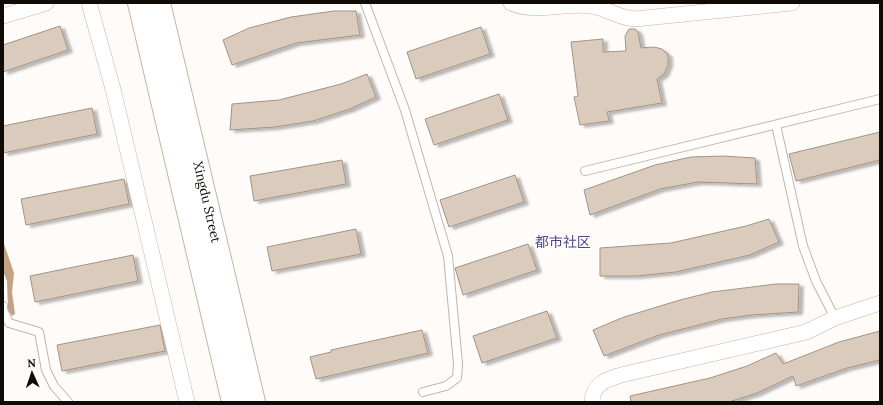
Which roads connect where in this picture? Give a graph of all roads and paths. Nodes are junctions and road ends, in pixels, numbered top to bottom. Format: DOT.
graph roads {
  1 [pos="46,3"];
  2 [pos="89,3"];
  3 [pos="138,3"];
  4 [pos="159,3"];
  5 [pos="365,3"];
  6 [pos="511,3"];
  7 [pos="792,3"];
  8 [pos="3,16"];
  9 [pos="880,99"];
  10 [pos="776,125"];
  11 [pos="585,171"];
  12 [pos="880,303"];
  13 [pos="3,306"];
  14 [pos="835,318"];
  15 [pos="423,392"];
  16 [pos="68,402"];
  17 [pos="187,402"];
  18 [pos="233,402"];
  19 [pos="254,402"];
  20 [pos="592,402"];
  1 -- 8 [label="street"];
  2 -- 17 [label="street"];
  3 -- 18 [label="main road, Xingdu Street"];
  4 -- 19 [label="main road, Xingdu Street"];
  5 -- 15 [label="lane"];
  6 -- 7 [label="street"];
  9 -- 10 [label="lane"];
  10 -- 11 [label="lane"];
  10 -- 14 [label="lane"];
  12 -- 14 [label="street"];
  13 -- 16 [label="lane"];
  14 -- 20 [label="street"];
}
